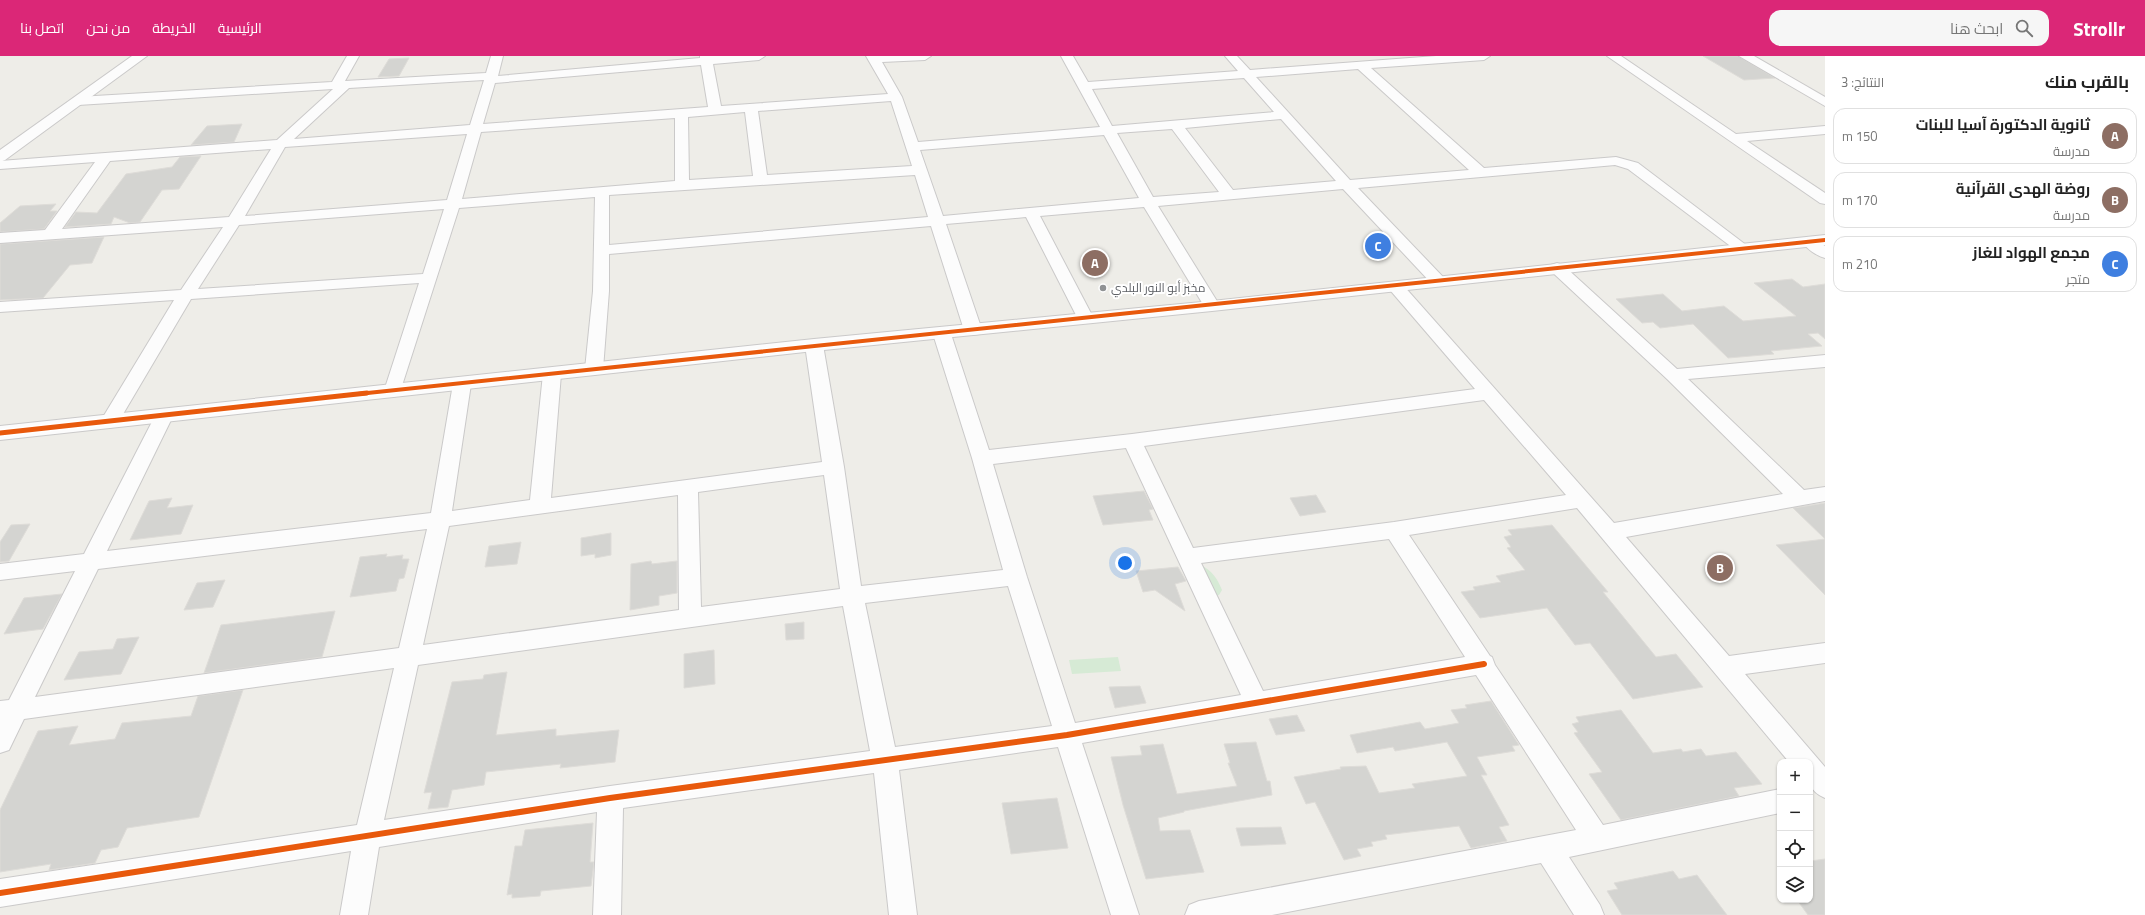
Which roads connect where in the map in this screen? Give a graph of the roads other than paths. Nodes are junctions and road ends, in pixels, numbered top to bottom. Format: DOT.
graph roads {
  1 [pos="140,56"];
  2 [pos="353,56"];
  3 [pos="497,56"];
  4 [pos="759,56"];
  5 [pos="925,56"];
  6 [pos="1067,56"];
  7 [pos="1231,56"];
  8 [pos="1484,56"];
  9 [pos="1612,56"];
  10 [pos="1745,56"];
  11 [pos="706,58"];
  12 [pos="873,58"];
  13 [pos="1362,66"];
  14 [pos="1246,74"];
  15 [pos="491,78"];
  16 [pos="341,86"];
  17 [pos="1084,86"];
  18 [pos="896,97"];
  19 [pos="78,101"];
  20 [pos="1825,102"];
  21 [pos="751,108"];
  22 [pos="715,110"];
  23 [pos="682,113"];
  24 [pos="1285,115"];
  25 [pos="1175,124"];
  26 [pos="476,129"];
  27 [pos="1107,130"];
  28 [pos="1825,130"];
  29 [pos="1734,138"];
  30 [pos="280,144"];
  31 [pos="912,147"];
  32 [pos="0,157"];
  33 [pos="106,157"];
  34 [pos="0,165"];
  35 [pos="920,170"];
  36 [pos="1482,174"];
  37 [pos="761,180"];
  38 [pos="682,184"];
  39 [pos="1346,184"];
  40 [pos="602,190"];
  41 [pos="1230,195"];
  42 [pos="1825,200"];
  43 [pos="1148,202"];
  44 [pos="453,204"];
  45 [pos="1031,213"];
  46 [pos="235,220"];
  47 [pos="937,222"];
  48 [pos="51,233"];
  49 [pos="0,238"];
  50 [pos="1817,241"];
  51 [pos="1742,248"];
  52 [pos="602,250"];
  53 [pos="1825,253"];
  54 [pos="1557,268"];
  55 [pos="428,278"];
  56 [pos="1439,282"];
  57 [pos="1396,287"];
  58 [pos="186,294"];
  59 [pos="1212,306"];
  60 [pos="0,307"];
  61 [pos="1086,319"];
  62 [pos="973,330"];
  63 [pos="942,334"];
  64 [pos="814,345"];
  65 [pos="1823,363"];
  66 [pos="594,369"];
  67 [pos="552,374"];
  68 [pos="1673,375"];
  69 [pos="462,384"];
  70 [pos="393,391"];
  71 [pos="1488,393"];
  72 [pos="164,416"];
  73 [pos="109,422"];
  74 [pos="0,433"];
  75 [pos="1132,441"];
  76 [pos="982,458"];
  77 [pos="834,468"];
  78 [pos="688,487"];
  79 [pos="1825,494"];
  80 [pos="1799,497"];
  81 [pos="1582,500"];
  82 [pos="540,507"];
  83 [pos="440,520"];
  84 [pos="1394,530"];
  85 [pos="1608,532"];
  86 [pos="1188,557"];
  87 [pos="90,561"];
  88 [pos="0,572"];
  89 [pos="1016,576"];
  90 [pos="852,596"];
  91 [pos="690,618"];
  92 [pos="1825,654"];
  93 [pos="408,656"];
  94 [pos="1484,664"];
  95 [pos="1725,667"];
  96 [pos="1256,702"];
  97 [pos="7,712"];
  98 [pos="1067,735"];
  99 [pos="0,742"];
  100 [pos="1802,759"];
  101 [pos="885,762"];
  102 [pos="1813,772"];
  103 [pos="1825,786"];
  104 [pos="1825,791"];
  105 [pos="1813,793"];
  106 [pos="610,798"];
  107 [pos="1777,802"];
  108 [pos="367,837"];
  109 [pos="1597,839"];
  110 [pos="1547,848"];
  111 [pos="0,893"];
  112 [pos="354,915"];
  113 [pos="607,915"];
  114 [pos="903,915"];
  115 [pos="1125,915"];
  116 [pos="1199,915"];
  117 [pos="1590,915"];
  1 -- 19 [label="street"];
  2 -- 16 [label="street"];
  3 -- 15 [label="street"];
  4 -- 11 [label="street"];
  5 -- 12 [label="street"];
  6 -- 17 [label="street"];
  7 -- 14 [label="street"];
  8 -- 13 [label="street"];
  9 -- 29 [label="street"];
  10 -- 20 [label="street"];
  11 -- 15 [label="street"];
  11 -- 22 [label="street"];
  12 -- 18 [label="street"];
  13 -- 14 [label="street"];
  13 -- 36 [label="street"];
  14 -- 17 [label="street"];
  14 -- 24 [label="street"];
  15 -- 16 [label="street"];
  15 -- 26 [label="street"];
  16 -- 19 [label="street"];
  16 -- 30 [label="street"];
  17 -- 27 [label="street"];
  18 -- 21 [label="street"];
  18 -- 31 [label="street"];
  19 -- 32 [label="street"];
  21 -- 22 [label="street"];
  21 -- 37 [label="street"];
  22 -- 23 [label="street"];
  23 -- 26 [label="street"];
  23 -- 38 [label="street"];
  24 -- 25 [label="street"];
  24 -- 39 [label="street"];
  25 -- 27 [label="street"];
  25 -- 41 [label="street"];
  26 -- 30 [label="street"];
  26 -- 44 [label="street"];
  27 -- 31 [label="street"];
  27 -- 43 [label="street"];
  28 -- 29 [label="street"];
  29 -- 42 [label="street"];
  30 -- 33 [label="street"];
  30 -- 46 [label="street"];
  31 -- 35 [label="street"];
  33 -- 34 [label="street"];
  33 -- 48 [label="street"];
  35 -- 37 [label="street"];
  35 -- 47 [label="street"];
  36 -- 39 [label="street"];
  36 -- 51 [label="street"];
  37 -- 38 [label="street"];
  38 -- 40 [label="street"];
  39 -- 41 [label="street"];
  39 -- 56 [label="street"];
  40 -- 44 [label="street"];
  40 -- 52 [label="street"];
  41 -- 43 [label="street"];
  43 -- 45 [label="street"];
  43 -- 59 [label="street"];
  44 -- 46 [label="street"];
  44 -- 55 [label="street"];
  45 -- 47 [label="street"];
  45 -- 61 [label="street"];
  46 -- 48 [label="street"];
  46 -- 58 [label="street"];
  47 -- 52 [label="street"];
  47 -- 62 [label="street"];
  48 -- 49 [label="street"];
  50 -- 51 [label="street"];
  50 -- 53 [label="street"];
  51 -- 54 [label="street"];
  52 -- 66 [label="street"];
  54 -- 56 [label="street"];
  54 -- 68 [label="street"];
  55 -- 58 [label="street"];
  55 -- 70 [label="street"];
  56 -- 57 [label="street"];
  57 -- 59 [label="street"];
  57 -- 71 [label="street"];
  58 -- 60 [label="street"];
  58 -- 73 [label="street"];
  59 -- 61 [label="street"];
  61 -- 62 [label="street"];
  62 -- 63 [label="street"];
  63 -- 64 [label="street"];
  63 -- 76 [label="street"];
  64 -- 66 [label="street"];
  64 -- 77 [label="street"];
  65 -- 68 [label="street"];
  66 -- 67 [label="street"];
  67 -- 69 [label="street"];
  67 -- 82 [label="street"];
  68 -- 80 [label="street"];
  69 -- 70 [label="street"];
  69 -- 83 [label="street"];
  70 -- 72 [label="street"];
  71 -- 75 [label="street"];
  71 -- 81 [label="street"];
  72 -- 73 [label="street"];
  72 -- 87 [label="street"];
  73 -- 74 [label="street"];
  75 -- 76 [label="street"];
  75 -- 86 [label="street"];
  76 -- 89 [label="street"];
  77 -- 78 [label="street"];
  77 -- 90 [label="street"];
  78 -- 82 [label="street"];
  78 -- 91 [label="street"];
  79 -- 80 [label="street"];
  80 -- 85 [label="street"];
  81 -- 84 [label="street"];
  81 -- 85 [label="street"];
  82 -- 83 [label="street"];
  83 -- 87 [label="street"];
  83 -- 93 [label="street"];
  84 -- 86 [label="street"];
  84 -- 94 [label="street"];
  85 -- 95 [label="street"];
  86 -- 96 [label="street"];
  87 -- 88 [label="street"];
  87 -- 97 [label="street"];
  89 -- 90 [label="street"];
  89 -- 98 [label="street"];
  90 -- 91 [label="street"];
  90 -- 101 [label="street"];
  91 -- 93 [label="street"];
  92 -- 95 [label="street"];
  93 -- 97 [label="street"];
  93 -- 108 [label="street"];
  94 -- 96 [label="street"];
  94 -- 109 [label="street"];
  95 -- 100 [label="street"];
  96 -- 98 [label="street"];
  97 -- 99 [label="street"];
  98 -- 101 [label="street"];
  98 -- 115 [label="street"];
  101 -- 106 [label="street"];
  101 -- 114 [label="street"];
  102 -- 103 [label="street"];
  104 -- 105 [label="street"];
  106 -- 108 [label="street"];
  106 -- 113 [label="street"];
  107 -- 109 [label="street"];
  108 -- 111 [label="street"];
  108 -- 112 [label="street"];
  109 -- 110 [label="street"];
  110 -- 116 [label="street"];
  110 -- 117 [label="street"];
}
